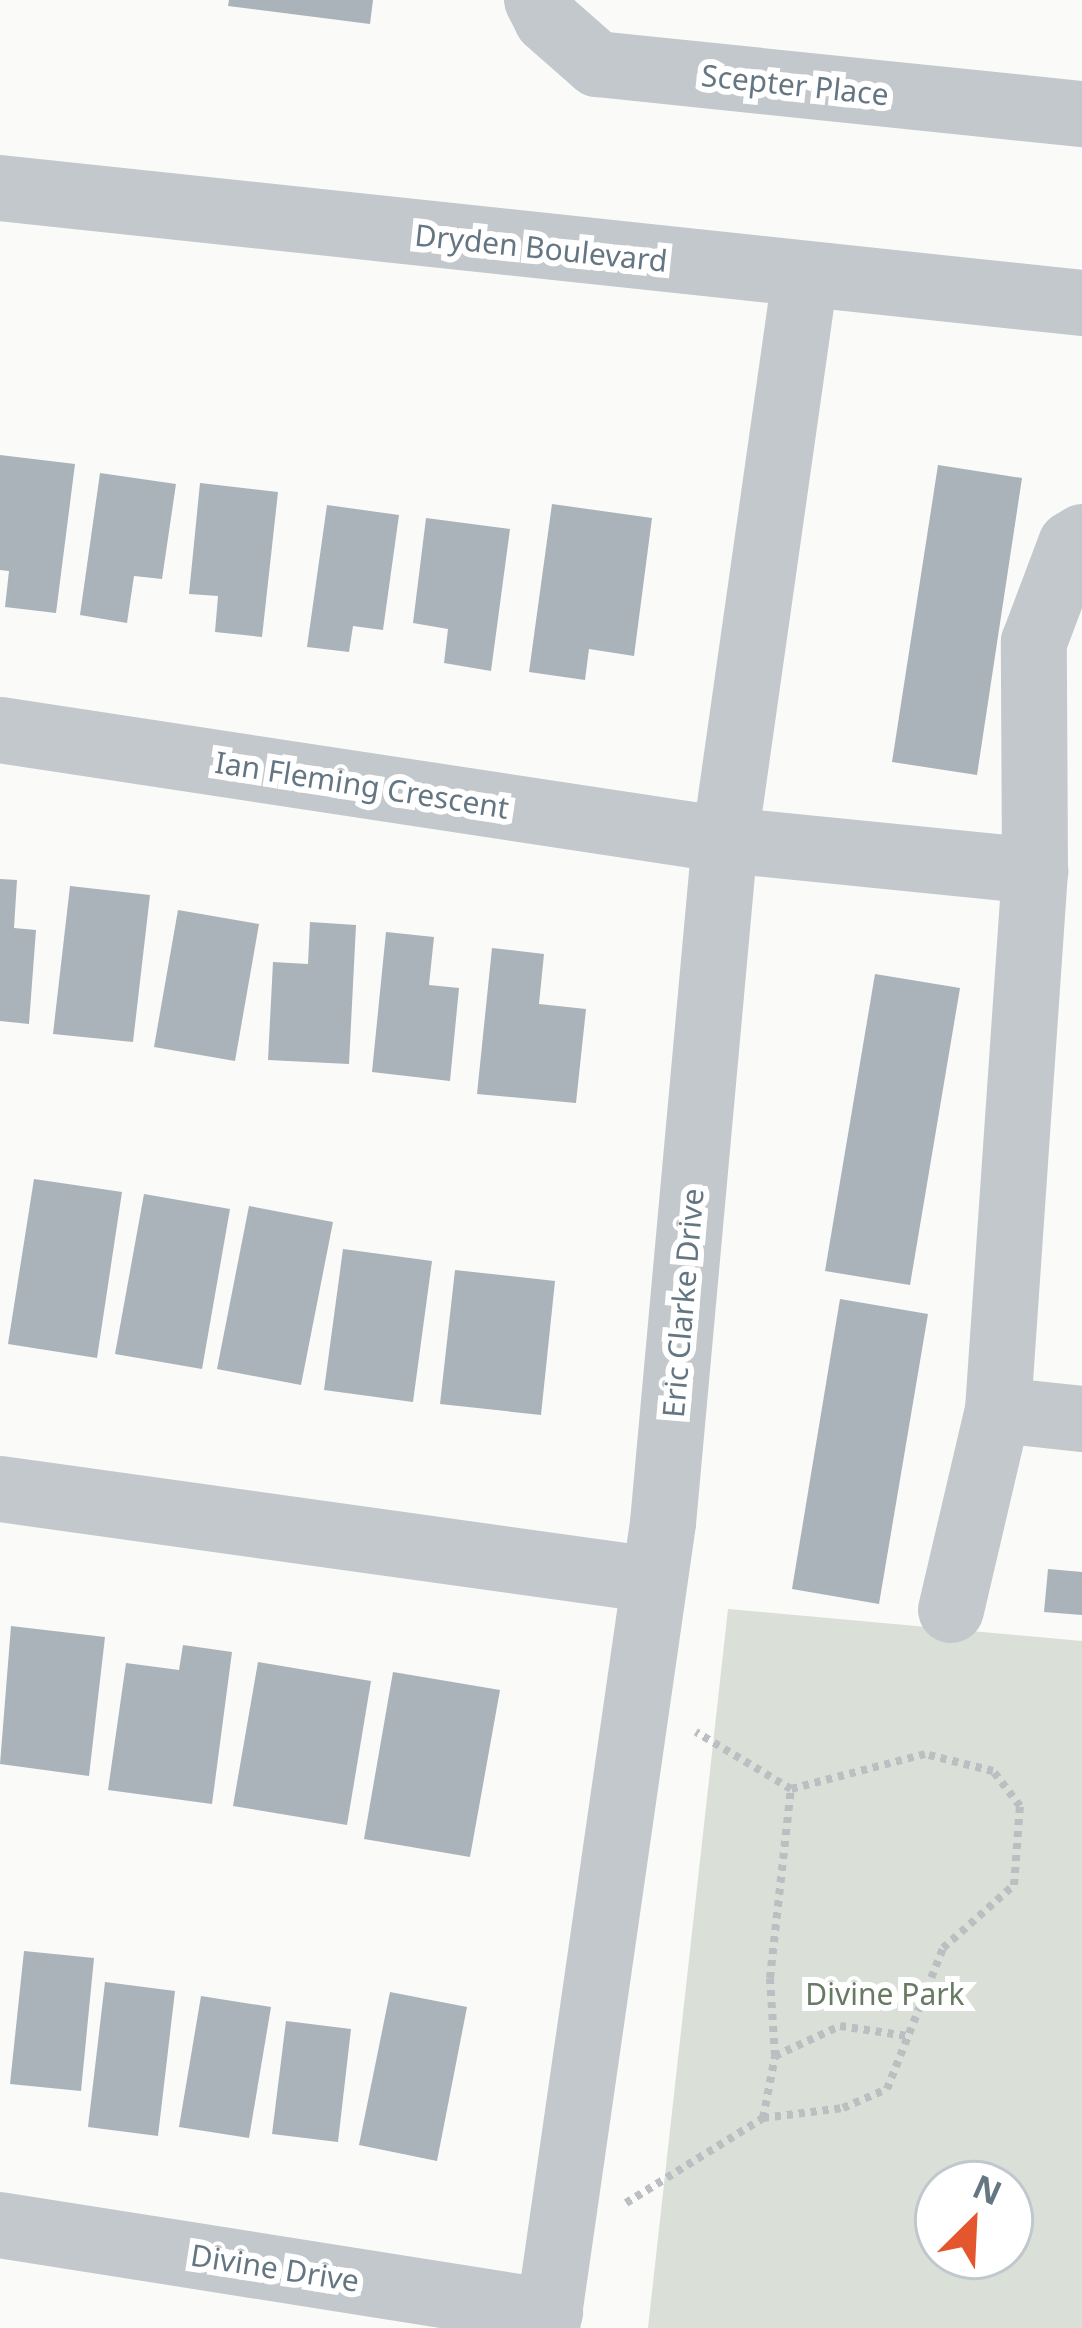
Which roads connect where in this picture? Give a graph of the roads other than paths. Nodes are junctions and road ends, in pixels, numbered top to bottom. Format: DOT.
graph roads {
  1 [pos="537,0"];
  2 [pos="1082,115"];
  3 [pos="0,188"];
  4 [pos="805,277"];
  5 [pos="1082,303"];
  6 [pos="1082,537"];
  7 [pos="0,730"];
  8 [pos="725,840"];
  9 [pos="1035,871"];
  10 [pos="998,1410"];
  11 [pos="1082,1419"];
  12 [pos="0,1489"];
  13 [pos="653,1580"];
  14 [pos="951,1610"];
  15 [pos="0,2225"];
  16 [pos="548,2320"];
  1 -- 2 [label="street, Scepter Place"];
  3 -- 4 [label="street, Dryden Boulevard"];
  4 -- 5 [label="street, Dryden Boulevard"];
  4 -- 8 [label="street, Eric Clarke Drive"];
  6 -- 9 [label="street"];
  7 -- 8 [label="street, Ian Fleming Crescent"];
  8 -- 9 [label="street, Ian Fleming Crescent"];
  8 -- 13 [label="street, Eric Clarke Drive"];
  9 -- 10 [label="street"];
  10 -- 11 [label="street"];
  10 -- 14 [label="street"];
  12 -- 13 [label="street"];
  13 -- 16 [label="street, Eric Clarke Drive"];
  15 -- 16 [label="street, Divine Drive"];
}
